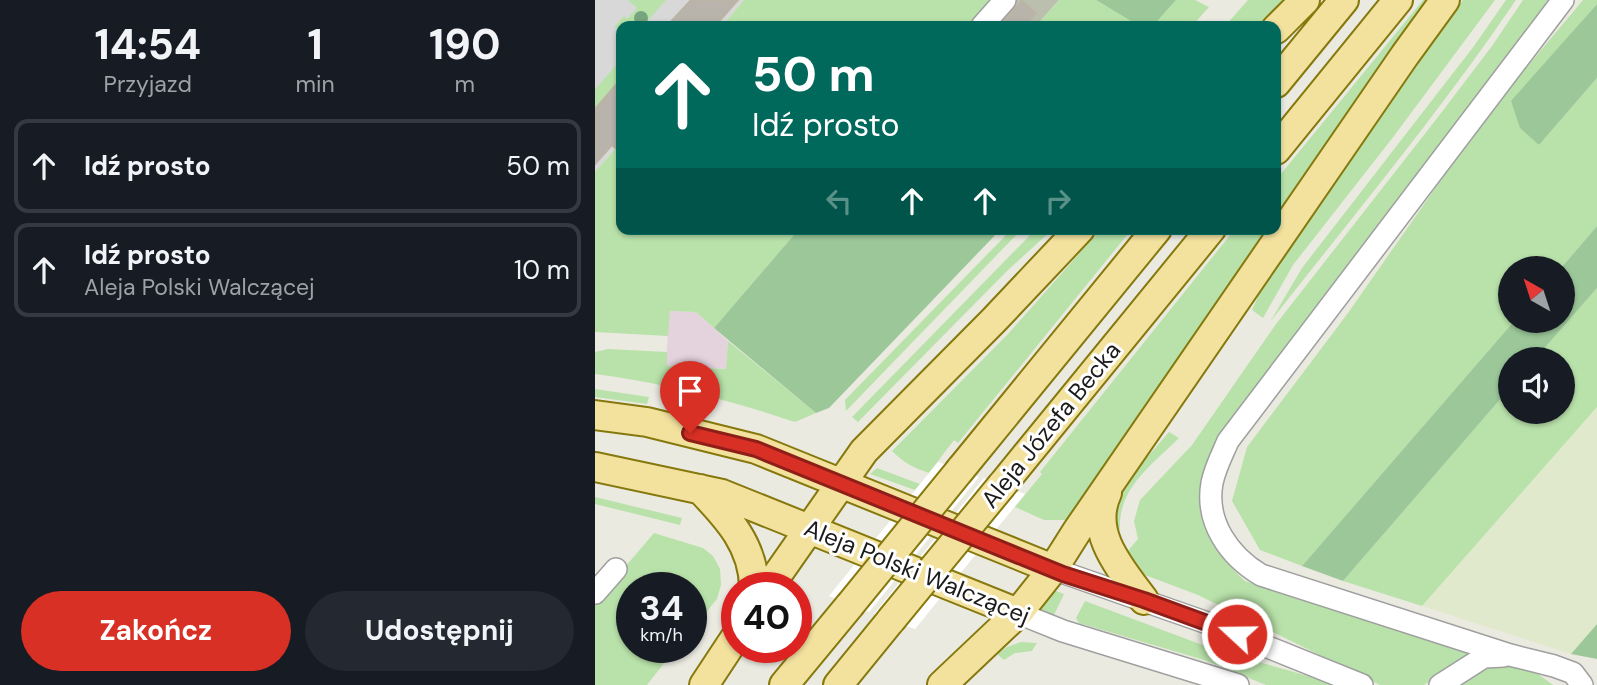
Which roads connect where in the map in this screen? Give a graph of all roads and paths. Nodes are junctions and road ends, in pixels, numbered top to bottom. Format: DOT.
graph roads {
  1 [pos="1005,0"];
  2 [pos="1305,0"];
  3 [pos="1344,0"];
  4 [pos="1398,0"];
  5 [pos="1445,0"];
  6 [pos="1563,0"];
  7 [pos="986,21"];
  8 [pos="1281,24"];
  9 [pos="1281,77"];
  10 [pos="1281,144"];
  11 [pos="1074,235"];
  12 [pos="1152,235"];
  13 [pos="1206,235"];
  14 [pos="1281,235"];
  15 [pos="1281,235"];
  16 [pos="595,415"];
  17 [pos="595,467"];
  18 [pos="1119,470"];
  19 [pos="841,482"];
  20 [pos="700,489"];
  21 [pos="809,529"];
  22 [pos="616,569"];
  23 [pos="1053,569"];
  24 [pos="753,572"];
  25 [pos="779,572"];
  26 [pos="595,593"];
  27 [pos="1144,600"];
  28 [pos="1019,612"];
  29 [pos="1510,655"];
  30 [pos="721,659"];
  31 [pos="704,685"];
  32 [pos="784,685"];
  33 [pos="838,685"];
  34 [pos="941,685"];
  35 [pos="1238,685"];
  36 [pos="1363,685"];
  37 [pos="1440,685"];
  38 [pos="1582,685"];
  1 -- 7 [label="street"];
  2 -- 8 [label="main road"];
  3 -- 9 [label="main road"];
  4 -- 10 [label="main road"];
  5 -- 15 [label="main road"];
  6 -- 29 [label="street"];
  11 -- 19 [label="main road"];
  12 -- 32 [label="main road, Aleja Józefa Becka, bridge"];
  13 -- 33 [label="main road, Aleja Józefa Becka, bridge"];
  14 -- 18 [label="main road"];
  16 -- 19 [label="main road"];
  17 -- 20 [label="main road, Aleja Polski Walczącej"];
  18 -- 23 [label="main road"];
  18 -- 27 [label="main road"];
  19 -- 21 [label="main road"];
  19 -- 23 [label="main road"];
  20 -- 21 [label="main road, Aleja Polski Walczącej"];
  20 -- 24 [label="main road"];
  21 -- 25 [label="main road"];
  21 -- 28 [label="main road, Aleja Polski Walczącej"];
  22 -- 26 [label="street"];
  23 -- 27 [label="street"];
  23 -- 28 [label="main road"];
  27 -- 36 [label="street"];
  28 -- 34 [label="main road"];
  28 -- 35 [label="street, Aleja Polski Walczącej"];
  29 -- 37 [label="street"];
  29 -- 38 [label="street"];
  30 -- 31 [label="main road"];
}
